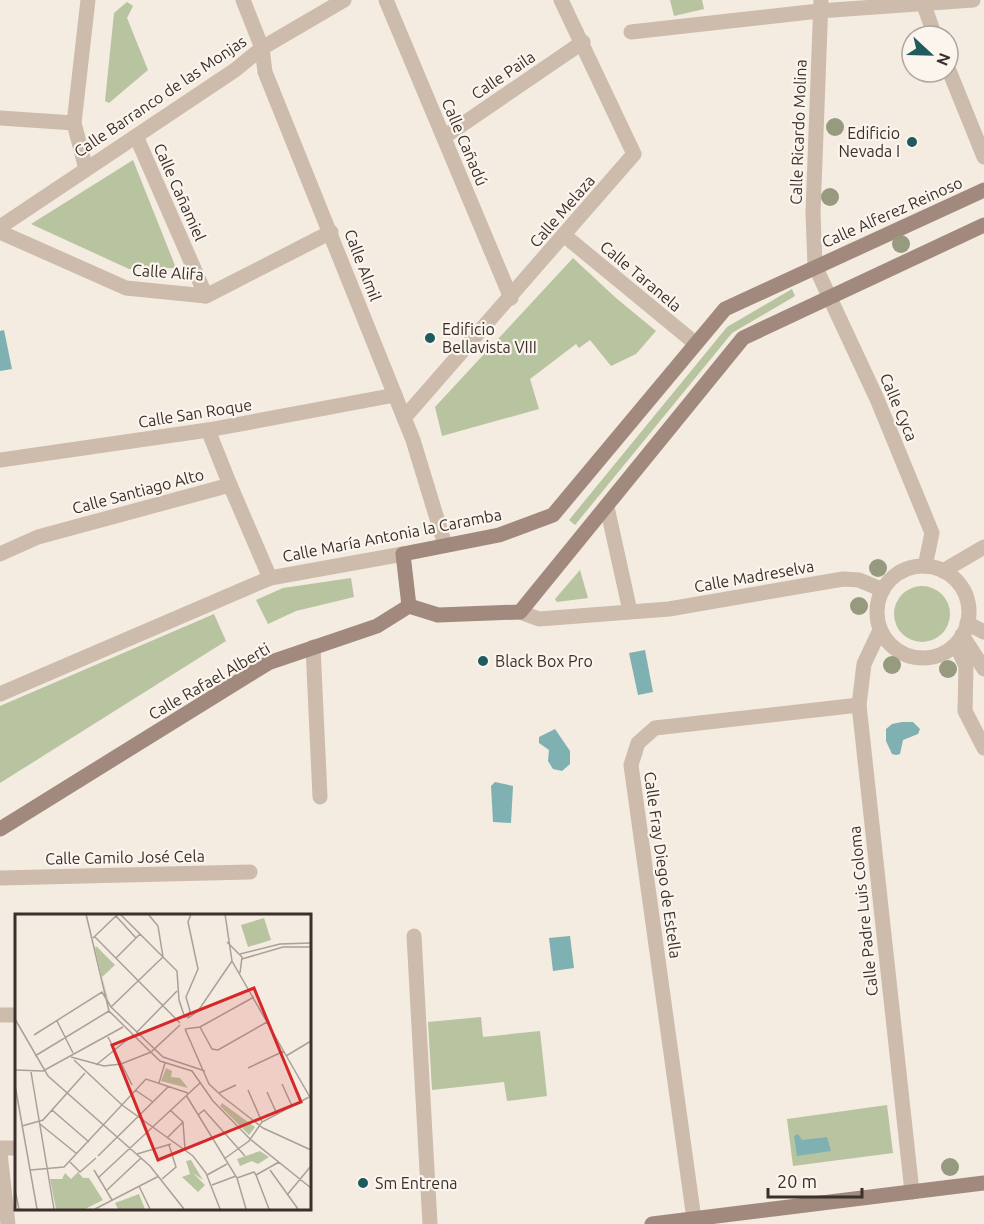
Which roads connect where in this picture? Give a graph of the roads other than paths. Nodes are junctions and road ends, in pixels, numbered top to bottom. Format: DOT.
graph roads {
  1 [pos="88,0"];
  2 [pos="243,0"];
  3 [pos="344,0"];
  4 [pos="386,0"];
  5 [pos="561,0"];
  6 [pos="973,0"];
  7 [pos="922,2"];
  8 [pos="820,6"];
  9 [pos="930,24"];
  10 [pos="631,32"];
  11 [pos="583,42"];
  12 [pos="262,48"];
  13 [pos="954,84"];
  14 [pos="0,118"];
  15 [pos="74,123"];
  16 [pos="136,136"];
  17 [pos="444,137"];
  18 [pos="984,157"];
  19 [pos="86,169"];
  20 [pos="984,190"];
  21 [pos="984,225"];
  22 [pos="0,227"];
  23 [pos="0,232"];
  24 [pos="331,232"];
  25 [pos="565,236"];
  26 [pos="814,266"];
  27 [pos="206,296"];
  28 [pos="829,296"];
  29 [pos="511,298"];
  30 [pos="694,343"];
  31 [pos="395,395"];
  32 [pos="404,418"];
  33 [pos="208,430"];
  34 [pos="0,460"];
  35 [pos="231,485"];
  36 [pos="607,507"];
  37 [pos="445,545"];
  38 [pos="984,547"];
  39 [pos="0,554"];
  40 [pos="404,554"];
  41 [pos="925,566"];
  42 [pos="943,571"];
  43 [pos="270,578"];
  44 [pos="883,590"];
  45 [pos="409,606"];
  46 [pos="630,611"];
  47 [pos="519,612"];
  48 [pos="880,630"];
  49 [pos="984,632"];
  50 [pos="962,634"];
  51 [pos="313,647"];
  52 [pos="984,669"];
  53 [pos="0,694"];
  54 [pos="859,705"];
  55 [pos="984,748"];
  56 [pos="320,797"];
  57 [pos="0,829"];
  58 [pos="250,872"];
  59 [pos="0,878"];
  60 [pos="414,936"];
  61 [pos="0,1153"];
  62 [pos="984,1183"];
  63 [pos="912,1192"];
  64 [pos="694,1219"];
  65 [pos="8,1224"];
  66 [pos="430,1224"];
  67 [pos="652,1224"];
  1 -- 15 [label="street"];
  2 -- 12 [label="street, Calle Almil"];
  3 -- 12 [label="street, Calle Barranco de las Monjas"];
  4 -- 17 [label="street, Calle Cañadú"];
  5 -- 11 [label="street, Calle Melaza"];
  6 -- 7 [label="street"];
  7 -- 8 [label="street"];
  7 -- 9 [label="street"];
  8 -- 10 [label="street"];
  8 -- 26 [label="street, Calle Ricardo Molina"];
  11 -- 17 [label="street, Calle Paila"];
  11 -- 25 [label="street, Calle Melaza"];
  12 -- 16 [label="street, Calle Barranco de las Monjas"];
  12 -- 24 [label="street, Calle Almil"];
  13 -- 18 [label="street"];
  14 -- 15 [label="street"];
  15 -- 19 [label="street"];
  16 -- 19 [label="street, Calle Barranco de las Monjas"];
  16 -- 27 [label="street, Calle Cañamiel"];
  17 -- 29 [label="street, Calle Cañadú"];
  19 -- 22 [label="street, Calle Barranco de las Monjas"];
  20 -- 26 [label="street, Calle Alferez Reinoso"];
  21 -- 28 [label="street"];
  23 -- 27 [label="street, Calle Alifa"];
  24 -- 27 [label="street, Calle Alifa"];
  24 -- 31 [label="street, Calle Almil"];
  25 -- 29 [label="street, Calle Melaza"];
  25 -- 30 [label="street, Calle Taranela"];
  26 -- 28 [label="street, Calle Cyca"];
  26 -- 30 [label="street, Calle María Antonia la Caramba"];
  28 -- 36 [label="street"];
  28 -- 41 [label="street, Calle Cyca"];
  29 -- 32 [label="street, Calle Melaza"];
  30 -- 37 [label="street, Calle María Antonia la Caramba"];
  31 -- 32 [label="street, Calle Almil"];
  31 -- 33 [label="street, Calle San Roque"];
  32 -- 37 [label="street, Calle Almil"];
  33 -- 34 [label="street, Calle San Roque"];
  33 -- 35 [label="street, Calle Santiago Alto"];
  35 -- 39 [label="street, Calle Santiago Alto"];
  35 -- 43 [label="street"];
  36 -- 46 [label="street"];
  36 -- 47 [label="street"];
  37 -- 40 [label="street, Calle María Antonia la Caramba"];
  38 -- 42 [label="street"];
  40 -- 43 [label="street, Calle María Antonia la Caramba"];
  40 -- 45 [label="street"];
  41 -- 42 [label="street"];
  41 -- 44 [label="street"];
  42 -- 50 [label="street"];
  43 -- 53 [label="street, Calle María Antonia la Caramba"];
  44 -- 46 [label="street, Calle Madreselva"];
  44 -- 48 [label="street"];
  45 -- 47 [label="street"];
  45 -- 51 [label="street, Calle Rafael Alberti"];
  46 -- 47 [label="street"];
  48 -- 50 [label="street"];
  48 -- 54 [label="street, Calle Padre Luis Coloma"];
  49 -- 50 [label="street"];
  50 -- 52 [label="street"];
  50 -- 55 [label="street"];
  51 -- 56 [label="street"];
  51 -- 57 [label="street, Calle Rafael Alberti"];
  54 -- 63 [label="street, Calle Padre Luis Coloma"];
  54 -- 64 [label="street, Calle Fray Diego de Estella"];
  58 -- 59 [label="street, Calle Camilo José Cela"];
  60 -- 66 [label="street"];
  61 -- 65 [label="street"];
  62 -- 63 [label="street"];
  63 -- 64 [label="street"];
  64 -- 67 [label="street"];
}
